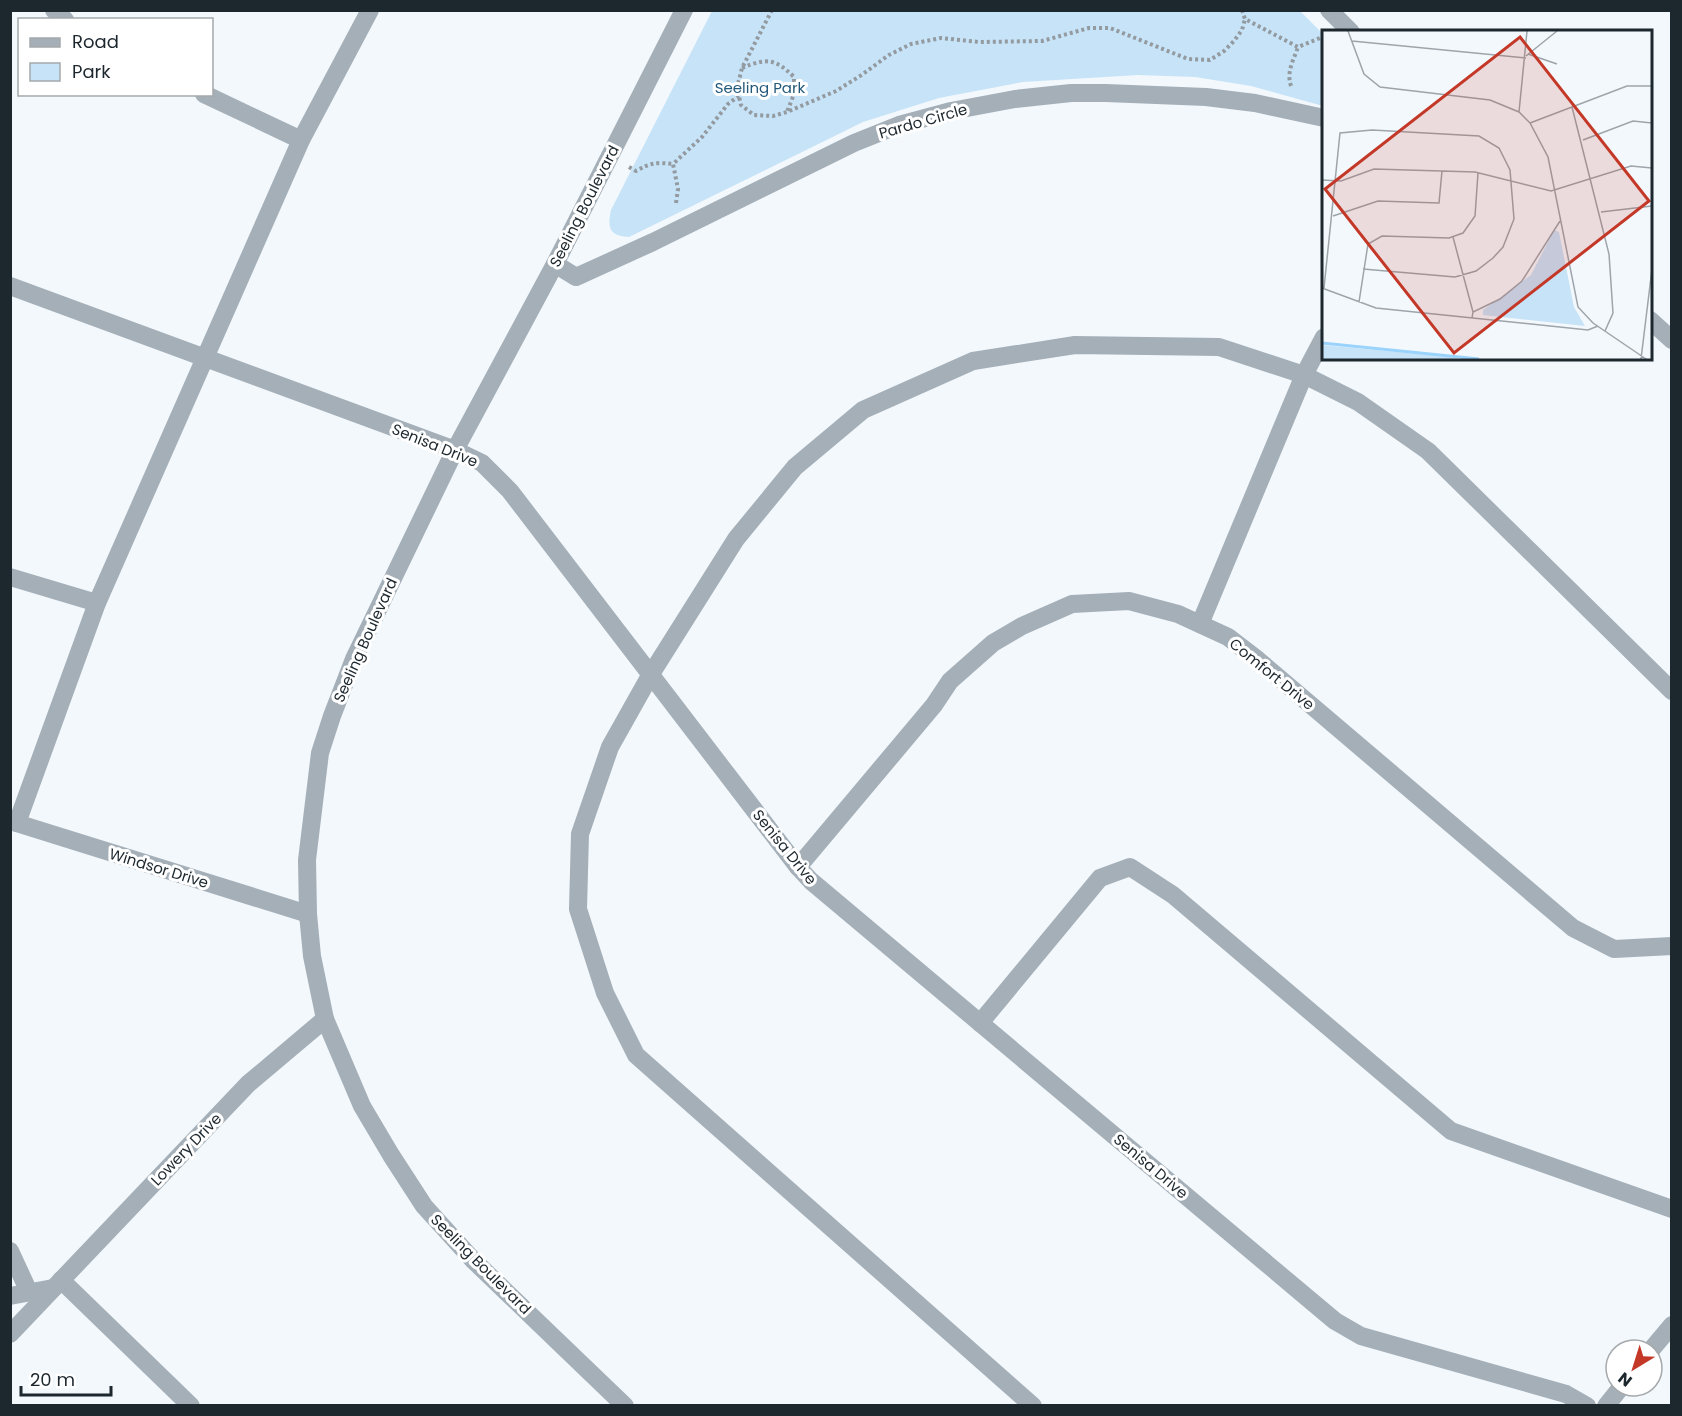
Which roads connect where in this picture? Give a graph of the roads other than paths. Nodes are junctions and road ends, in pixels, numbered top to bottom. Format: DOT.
graph roads {
  1 [pos="370,10"];
  2 [pos="684,10"];
  3 [pos="1329,10"];
  4 [pos="1349,30"];
  5 [pos="208,96"];
  6 [pos="1322,118"];
  7 [pos="302,140"];
  8 [pos="555,264"];
  9 [pos="10,286"];
  10 [pos="1652,322"];
  11 [pos="1322,339"];
  12 [pos="1671,340"];
  13 [pos="204,358"];
  14 [pos="1304,375"];
  15 [pos="455,450"];
  16 [pos="10,577"];
  17 [pos="97,603"];
  18 [pos="1200,624"];
  19 [pos="651,674"];
  20 [pos="1671,691"];
  21 [pos="14,822"];
  22 [pos="798,867"];
  23 [pos="308,914"];
  24 [pos="1671,946"];
  25 [pos="325,1019"];
  26 [pos="980,1023"];
  27 [pos="1671,1209"];
  28 [pos="10,1251"];
  29 [pos="57,1284"];
  30 [pos="29,1292"];
  31 [pos="10,1296"];
  32 [pos="1671,1325"];
  33 [pos="10,1334"];
  34 [pos="1661,1338"];
  35 [pos="191,1406"];
  36 [pos="626,1406"];
  37 [pos="1033,1406"];
  38 [pos="1587,1406"];
  1 -- 7 [label="street"];
  2 -- 8 [label="street, Seeling Boulevard"];
  3 -- 4 [label="street"];
  5 -- 7 [label="street"];
  6 -- 8 [label="street, Pardo Circle"];
  7 -- 13 [label="street"];
  8 -- 15 [label="street, Seeling Boulevard"];
  9 -- 13 [label="street, Senisa Drive"];
  10 -- 12 [label="street"];
  11 -- 14 [label="street"];
  13 -- 15 [label="street, Senisa Drive"];
  13 -- 17 [label="street"];
  14 -- 18 [label="street"];
  14 -- 19 [label="street"];
  14 -- 20 [label="street"];
  15 -- 19 [label="street, Senisa Drive"];
  15 -- 23 [label="street, Seeling Boulevard"];
  16 -- 17 [label="street"];
  17 -- 21 [label="street"];
  18 -- 22 [label="street, Comfort Drive"];
  18 -- 24 [label="street, Comfort Drive"];
  19 -- 22 [label="street, Senisa Drive"];
  19 -- 37 [label="street"];
  21 -- 23 [label="street, Windsor Drive"];
  22 -- 26 [label="street, Senisa Drive"];
  23 -- 25 [label="street, Seeling Boulevard"];
  25 -- 29 [label="street, Lowery Drive"];
  25 -- 36 [label="street, Seeling Boulevard"];
  26 -- 27 [label="street"];
  26 -- 38 [label="street, Senisa Drive"];
  28 -- 30 [label="street"];
  29 -- 30 [label="street"];
  29 -- 33 [label="street, Lowery Drive"];
  29 -- 35 [label="street"];
  30 -- 31 [label="street"];
  32 -- 34 [label="street"];
}
